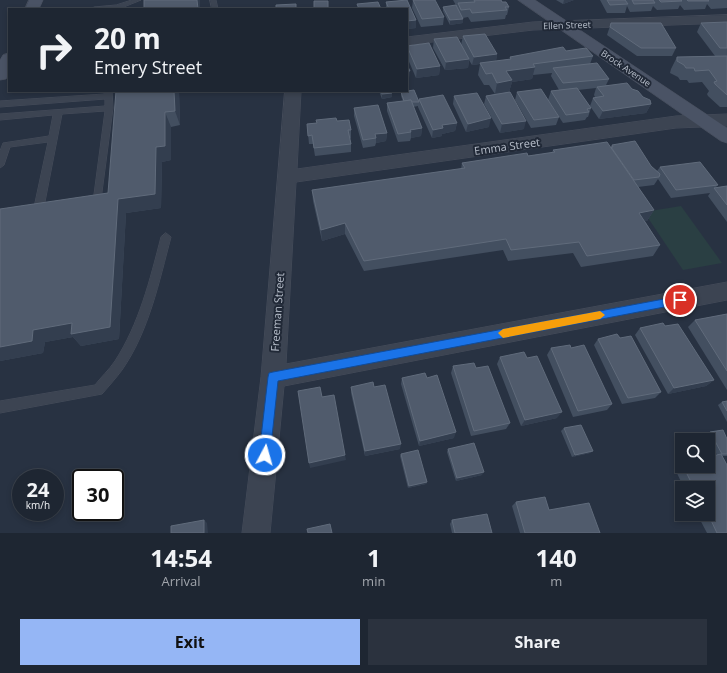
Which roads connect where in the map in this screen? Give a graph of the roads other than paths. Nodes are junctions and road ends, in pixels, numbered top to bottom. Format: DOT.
graph roads {
  1 [pos="138,0"];
  2 [pos="525,0"];
  3 [pos="116,8"];
  4 [pos="727,19"];
  5 [pos="562,25"];
  6 [pos="408,41"];
  7 [pos="8,60"];
  8 [pos="0,75"];
  9 [pos="61,92"];
  10 [pos="293,92"];
  11 [pos="108,93"];
  12 [pos="59,100"];
  13 [pos="0,104"];
  14 [pos="109,108"];
  15 [pos="58,112"];
  16 [pos="0,117"];
  17 [pos="727,120"];
  18 [pos="704,121"];
  19 [pos="727,137"];
  20 [pos="54,138"];
  21 [pos="0,165"];
  22 [pos="287,177"];
  23 [pos="82,206"];
  24 [pos="38,212"];
  25 [pos="166,237"];
  26 [pos="727,291"];
  27 [pos="273,377"];
  28 [pos="0,408"];
  29 [pos="256,533"];
  1 -- 3 [label="lane"];
  2 -- 5 [label="main road, Brock Avenue"];
  4 -- 5 [label="street, Ellen Street"];
  5 -- 6 [label="street, Ellen Street"];
  5 -- 18 [label="main road, Brock Avenue"];
  7 -- 8 [label="main road"];
  9 -- 12 [label="lane"];
  10 -- 22 [label="street, Freeman Street"];
  11 -- 12 [label="lane"];
  11 -- 14 [label="lane"];
  12 -- 13 [label="lane"];
  14 -- 15 [label="lane"];
  14 -- 23 [label="lane"];
  15 -- 16 [label="lane"];
  15 -- 20 [label="lane"];
  17 -- 18 [label="street, Emma Street"];
  18 -- 19 [label="main road, Brock Avenue"];
  18 -- 22 [label="street, Emma Street"];
  20 -- 21 [label="lane"];
  20 -- 24 [label="lane"];
  22 -- 27 [label="street, Freeman Street"];
  25 -- 28 [label="lane"];
  26 -- 27 [label="street"];
  27 -- 29 [label="street, Freeman Street"];
}
